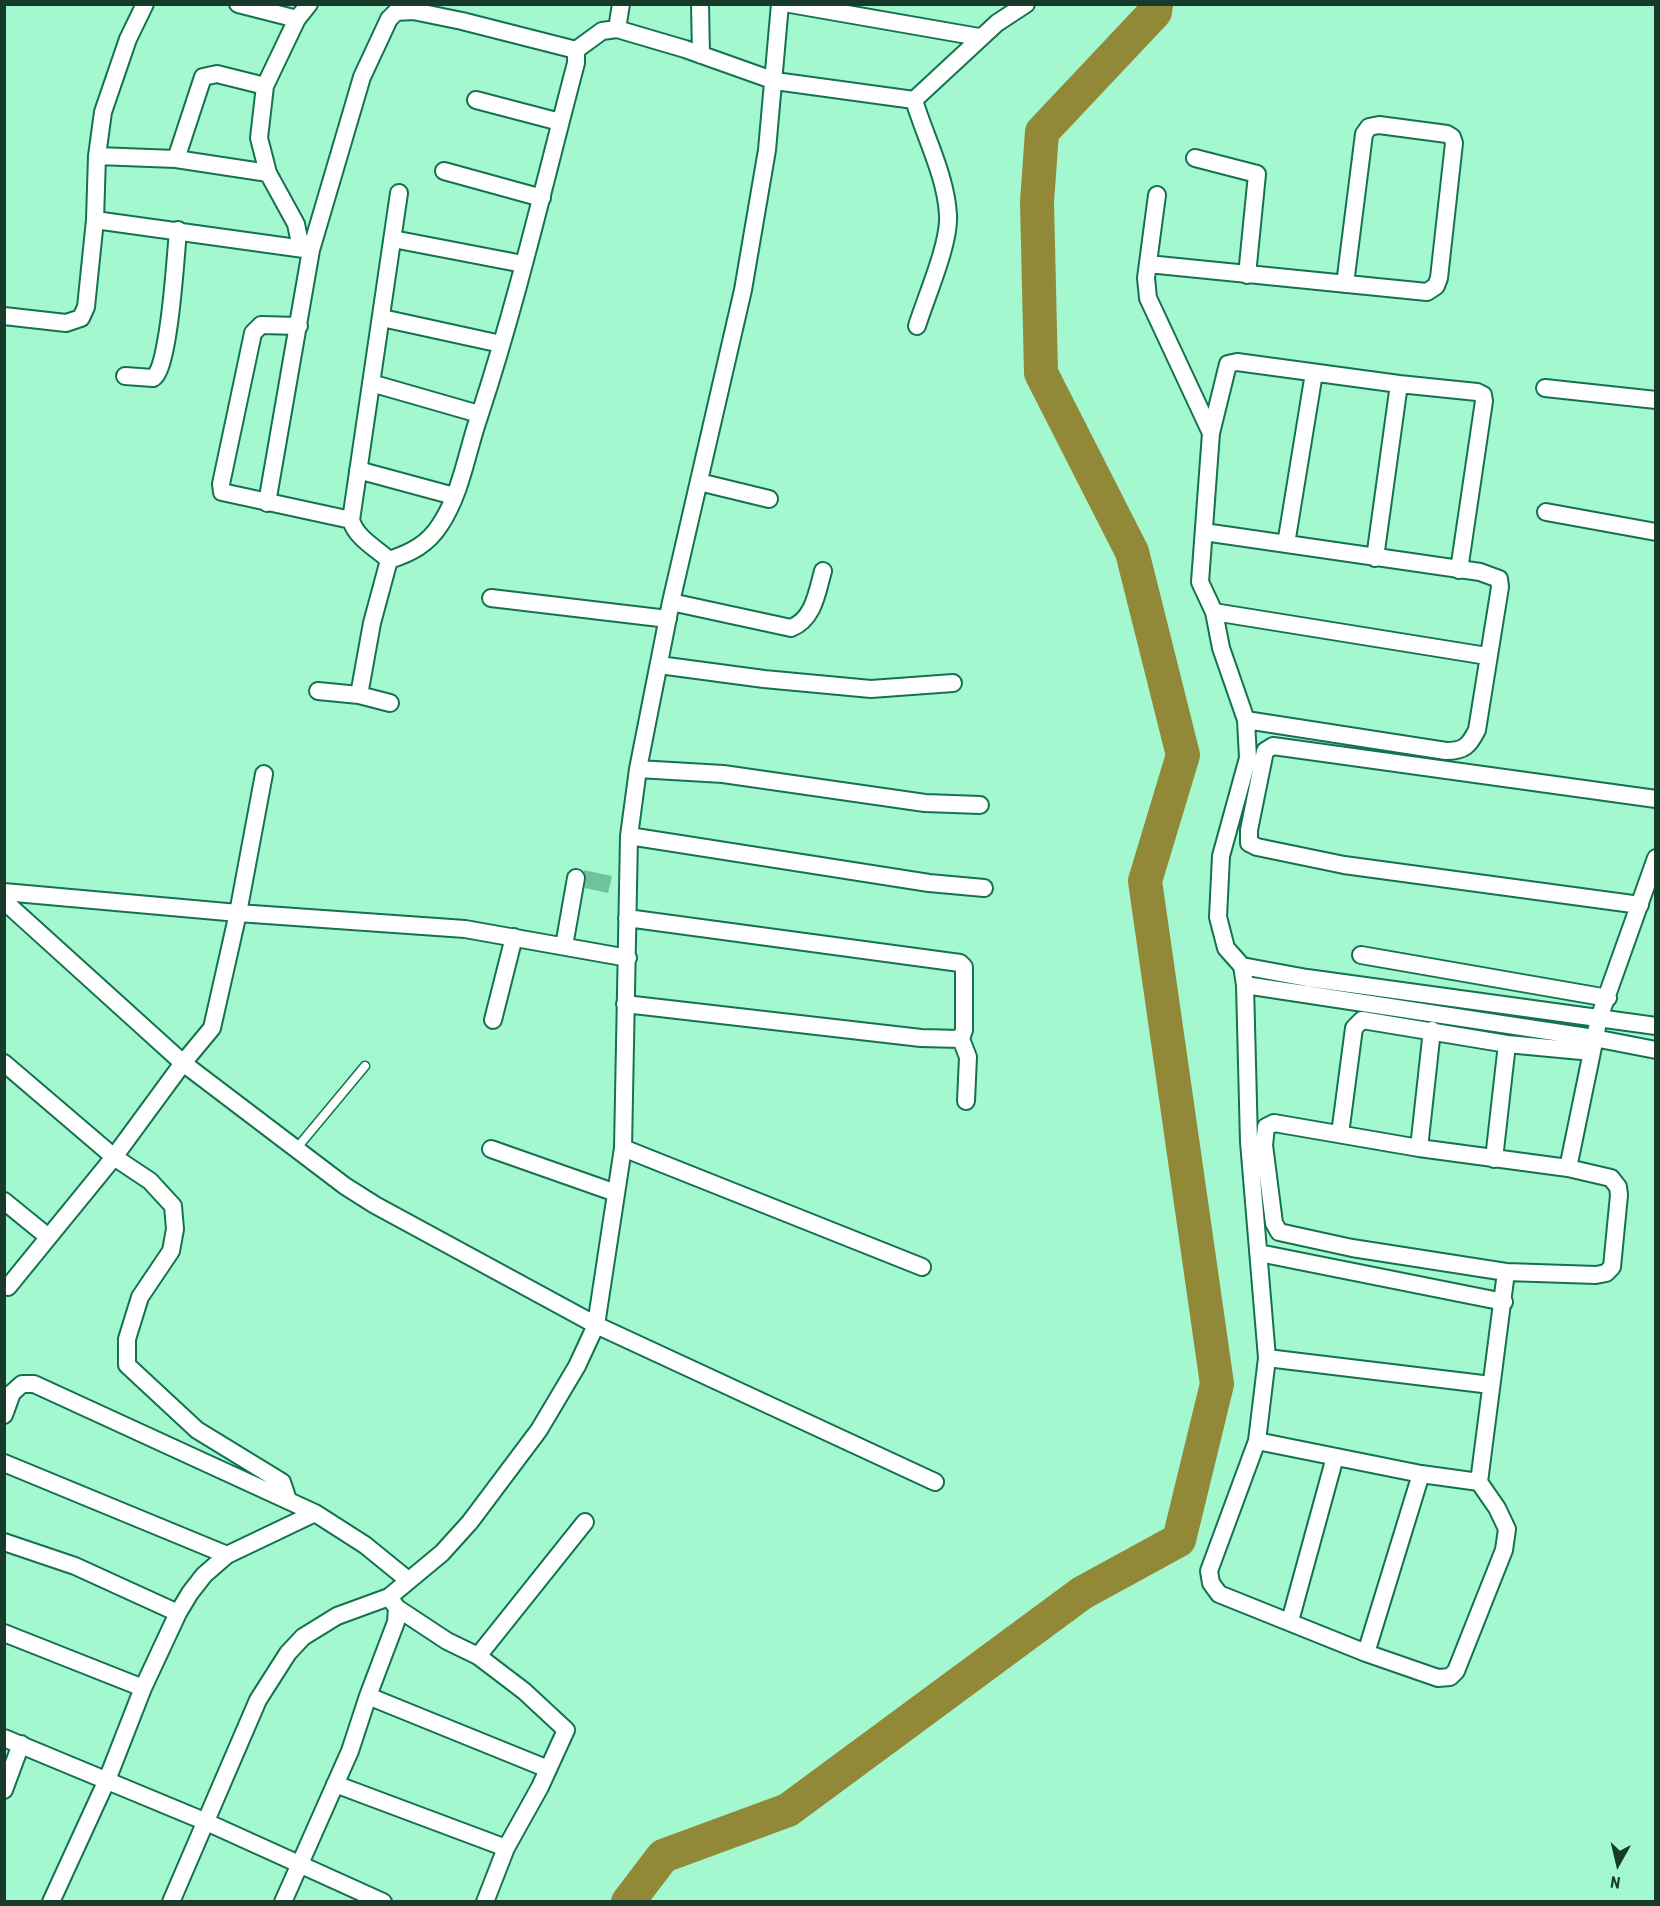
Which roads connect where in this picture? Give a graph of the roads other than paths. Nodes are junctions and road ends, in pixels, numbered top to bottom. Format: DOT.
graph roads {
  1 [pos="145,4"];
  2 [pos="238,4"];
  3 [pos="309,4"];
  4 [pos="621,4"];
  5 [pos="700,4"];
  6 [pos="780,4"];
  7 [pos="790,4"];
  8 [pos="1026,4"];
  9 [pos="297,19"];
  10 [pos="617,29"];
  11 [pos="979,37"];
  12 [pos="576,50"];
  13 [pos="701,55"];
  14 [pos="775,81"];
  15 [pos="265,86"];
  16 [pos="476,100"];
  17 [pos="914,100"];
  18 [pos="560,122"];
  19 [pos="97,156"];
  20 [pos="176,159"];
  21 [pos="1195,159"];
  22 [pos="444,171"];
  23 [pos="268,173"];
  24 [pos="399,193"];
  25 [pos="1157,195"];
  26 [pos="542,198"];
  27 [pos="95,220"];
  28 [pos="178,230"];
  29 [pos="393,239"];
  30 [pos="306,249"];
  31 [pos="523,264"];
  32 [pos="1148,264"];
  33 [pos="1247,274"];
  34 [pos="1345,284"];
  35 [pos="4,316"];
  36 [pos="382,318"];
  37 [pos="299,326"];
  38 [pos="917,326"];
  39 [pos="501,344"];
  40 [pos="1314,373"];
  41 [pos="124,376"];
  42 [pos="371,383"];
  43 [pos="1399,384"];
  44 [pos="1545,388"];
  45 [pos="1656,400"];
  46 [pos="479,414"];
  47 [pos="1210,433"];
  48 [pos="358,470"];
  49 [pos="699,482"];
  50 [pos="454,496"];
  51 [pos="769,499"];
  52 [pos="267,502"];
  53 [pos="1546,512"];
  54 [pos="351,520"];
  55 [pos="1204,532"];
  56 [pos="1656,532"];
  57 [pos="1286,543"];
  58 [pos="1375,558"];
  59 [pos="389,560"];
  60 [pos="1459,570"];
  61 [pos="823,571"];
  62 [pos="491,598"];
  63 [pos="671,602"];
  64 [pos="1214,612"];
  65 [pos="668,618"];
  66 [pos="1488,656"];
  67 [pos="659,664"];
  68 [pos="953,683"];
  69 [pos="318,691"];
  70 [pos="359,695"];
  71 [pos="390,703"];
  72 [pos="1246,720"];
  73 [pos="638,769"];
  74 [pos="264,774"];
  75 [pos="1656,799"];
  76 [pos="980,805"];
  77 [pos="629,836"];
  78 [pos="1656,858"];
  79 [pos="576,878"];
  80 [pos="984,888"];
  81 [pos="4,892"];
  82 [pos="4,901"];
  83 [pos="1640,905"];
  84 [pos="238,913"];
  85 [pos="627,918"];
  86 [pos="514,937"];
  87 [pos="564,946"];
  88 [pos="1361,955"];
  89 [pos="628,958"];
  90 [pos="1242,966"];
  91 [pos="1245,985"];
  92 [pos="1608,998"];
  93 [pos="625,1004"];
  94 [pos="1599,1018"];
  95 [pos="493,1020"];
  96 [pos="1648,1025"];
  97 [pos="1432,1030"];
  98 [pos="961,1039"];
  99 [pos="1507,1044"];
  100 [pos="1593,1045"];
  101 [pos="1637,1047"];
  102 [pos="1656,1050"];
  103 [pos="183,1063"];
  104 [pos="4,1064"];
  105 [pos="365,1066"];
  106 [pos="966,1101"];
  107 [pos="1340,1134"];
  108 [pos="623,1148"];
  109 [pos="1419,1148"];
  110 [pos="296,1149"];
  111 [pos="490,1149"];
  112 [pos="114,1157"];
  113 [pos="1494,1159"];
  114 [pos="1568,1168"];
  115 [pos="616,1194"];
  116 [pos="4,1202"];
  117 [pos="47,1236"];
  118 [pos="1259,1252"];
  119 [pos="922,1267"];
  120 [pos="1506,1272"];
  121 [pos="8,1287"];
  122 [pos="1504,1302"];
  123 [pos="596,1325"];
  124 [pos="1267,1358"];
  125 [pos="1491,1385"];
  126 [pos="4,1415"];
  127 [pos="1257,1441"];
  128 [pos="1335,1458"];
  129 [pos="4,1463"];
  130 [pos="1421,1474"];
  131 [pos="935,1482"];
  132 [pos="1479,1482"];
  133 [pos="288,1500"];
  134 [pos="315,1513"];
  135 [pos="585,1522"];
  136 [pos="4,1542"];
  137 [pos="227,1555"];
  138 [pos="408,1581"];
  139 [pos="393,1603"];
  140 [pos="178,1613"];
  141 [pos="1290,1621"];
  142 [pos="4,1633"];
  143 [pos="1366,1653"];
  144 [pos="478,1656"];
  145 [pos="143,1688"];
  146 [pos="368,1696"];
  147 [pos="4,1738"];
  148 [pos="21,1744"];
  149 [pos="548,1769"];
  150 [pos="107,1780"];
  151 [pos="335,1784"];
  152 [pos="4,1790"];
  153 [pos="204,1821"];
  154 [pos="506,1848"];
  155 [pos="298,1866"];
  156 [pos="380,1901"];
  157 [pos="51,1902"];
  158 [pos="171,1902"];
  159 [pos="283,1902"];
  160 [pos="485,1902"];
  1 -- 19 [label="street"];
  2 -- 9 [label="street"];
  3 -- 9 [label="street"];
  4 -- 10 [label="street"];
  5 -- 13 [label="street"];
  6 -- 14 [label="street"];
  7 -- 11 [label="street"];
  8 -- 11 [label="street"];
  9 -- 15 [label="street"];
  10 -- 12 [label="street"];
  10 -- 13 [label="street"];
  11 -- 17 [label="street"];
  12 -- 18 [label="street"];
  12 -- 30 [label="street"];
  13 -- 14 [label="street"];
  14 -- 17 [label="street"];
  14 -- 49 [label="street"];
  15 -- 20 [label="street"];
  15 -- 23 [label="street"];
  16 -- 18 [label="street"];
  17 -- 38 [label="street"];
  18 -- 26 [label="street"];
  19 -- 20 [label="street"];
  19 -- 27 [label="street"];
  20 -- 23 [label="street"];
  21 -- 33 [label="street"];
  22 -- 26 [label="street"];
  23 -- 30 [label="street"];
  24 -- 29 [label="street"];
  25 -- 32 [label="street"];
  26 -- 31 [label="street"];
  27 -- 28 [label="street"];
  27 -- 35 [label="street"];
  28 -- 30 [label="street"];
  28 -- 41 [label="street"];
  29 -- 31 [label="street"];
  29 -- 36 [label="street"];
  30 -- 37 [label="street"];
  31 -- 39 [label="street"];
  32 -- 33 [label="street"];
  32 -- 47 [label="street"];
  33 -- 34 [label="street"];
  34 -- 34 [label="street"];
  36 -- 39 [label="street"];
  36 -- 42 [label="street"];
  37 -- 52 [label="street"];
  37 -- 52 [label="street"];
  39 -- 46 [label="street"];
  40 -- 43 [label="street"];
  40 -- 47 [label="street"];
  40 -- 57 [label="street"];
  42 -- 46 [label="street"];
  42 -- 48 [label="street"];
  43 -- 58 [label="street"];
  43 -- 60 [label="street"];
  44 -- 45 [label="street"];
  46 -- 50 [label="street"];
  47 -- 55 [label="street"];
  48 -- 50 [label="street"];
  48 -- 54 [label="street"];
  49 -- 51 [label="street"];
  49 -- 63 [label="street"];
  50 -- 59 [label="street"];
  52 -- 54 [label="street"];
  53 -- 56 [label="street"];
  54 -- 59 [label="street"];
  55 -- 57 [label="street"];
  55 -- 64 [label="street"];
  57 -- 58 [label="street"];
  58 -- 60 [label="street"];
  59 -- 70 [label="street"];
  60 -- 66 [label="street"];
  61 -- 63 [label="street"];
  62 -- 65 [label="street"];
  63 -- 65 [label="street"];
  64 -- 66 [label="street"];
  64 -- 72 [label="street"];
  65 -- 67 [label="street"];
  66 -- 72 [label="street"];
  67 -- 68 [label="street"];
  67 -- 73 [label="street"];
  69 -- 70 [label="street"];
  70 -- 71 [label="street"];
  72 -- 90 [label="street"];
  73 -- 76 [label="street"];
  73 -- 77 [label="street"];
  74 -- 84 [label="street"];
  75 -- 83 [label="street"];
  77 -- 80 [label="street"];
  77 -- 85 [label="street"];
  78 -- 83 [label="street"];
  79 -- 87 [label="street"];
  81 -- 84 [label="street"];
  82 -- 103 [label="street"];
  83 -- 92 [label="street"];
  84 -- 86 [label="street"];
  84 -- 103 [label="street"];
  85 -- 89 [label="street"];
  85 -- 98 [label="street"];
  86 -- 87 [label="street"];
  86 -- 95 [label="street"];
  87 -- 89 [label="street"];
  88 -- 92 [label="street"];
  89 -- 93 [label="street"];
  90 -- 91 [label="street"];
  90 -- 94 [label="street"];
  91 -- 100 [label="street"];
  91 -- 118 [label="street"];
  92 -- 94 [label="street"];
  93 -- 98 [label="street"];
  93 -- 108 [label="street"];
  94 -- 96 [label="street"];
  94 -- 100 [label="street"];
  96 -- 101 [label="street"];
  97 -- 99 [label="street"];
  97 -- 107 [label="street"];
  97 -- 109 [label="street"];
  98 -- 106 [label="street"];
  99 -- 100 [label="street"];
  99 -- 113 [label="street"];
  100 -- 101 [label="street"];
  100 -- 114 [label="street"];
  101 -- 102 [label="street"];
  103 -- 110 [label="street"];
  103 -- 112 [label="street"];
  104 -- 112 [label="street"];
  105 -- 110 [label="lane"];
  107 -- 109 [label="street"];
  107 -- 120 [label="street"];
  108 -- 115 [label="street"];
  108 -- 119 [label="street"];
  109 -- 113 [label="street"];
  110 -- 123 [label="street"];
  111 -- 115 [label="street"];
  112 -- 117 [label="street"];
  112 -- 133 [label="street"];
  113 -- 114 [label="street"];
  114 -- 120 [label="street"];
  115 -- 123 [label="street"];
  116 -- 117 [label="street"];
  117 -- 121 [label="street"];
  118 -- 122 [label="street"];
  118 -- 124 [label="street"];
  120 -- 122 [label="street"];
  122 -- 125 [label="street"];
  123 -- 131 [label="street"];
  123 -- 138 [label="street"];
  124 -- 125 [label="street"];
  124 -- 127 [label="street"];
  125 -- 132 [label="street"];
  126 -- 133 [label="street"];
  127 -- 128 [label="street"];
  127 -- 141 [label="street"];
  128 -- 130 [label="street"];
  128 -- 141 [label="street"];
  129 -- 137 [label="street"];
  130 -- 132 [label="street"];
  130 -- 143 [label="street"];
  132 -- 143 [label="street"];
  133 -- 134 [label="street"];
  134 -- 137 [label="street"];
  134 -- 138 [label="street"];
  135 -- 144 [label="street"];
  136 -- 140 [label="street"];
  137 -- 140 [label="street"];
  138 -- 139 [label="street"];
  139 -- 144 [label="street"];
  139 -- 146 [label="street"];
  139 -- 153 [label="street"];
  140 -- 145 [label="street"];
  141 -- 143 [label="street"];
  142 -- 145 [label="street"];
  144 -- 149 [label="street"];
  145 -- 150 [label="street"];
  146 -- 149 [label="street"];
  146 -- 151 [label="street"];
  147 -- 148 [label="street"];
  148 -- 150 [label="street"];
  148 -- 152 [label="street"];
  149 -- 154 [label="street"];
  150 -- 153 [label="street"];
  150 -- 157 [label="street"];
  151 -- 154 [label="street"];
  151 -- 155 [label="street"];
  153 -- 155 [label="street"];
  153 -- 158 [label="street"];
  154 -- 160 [label="street"];
  155 -- 156 [label="street"];
  155 -- 159 [label="street"];
}
